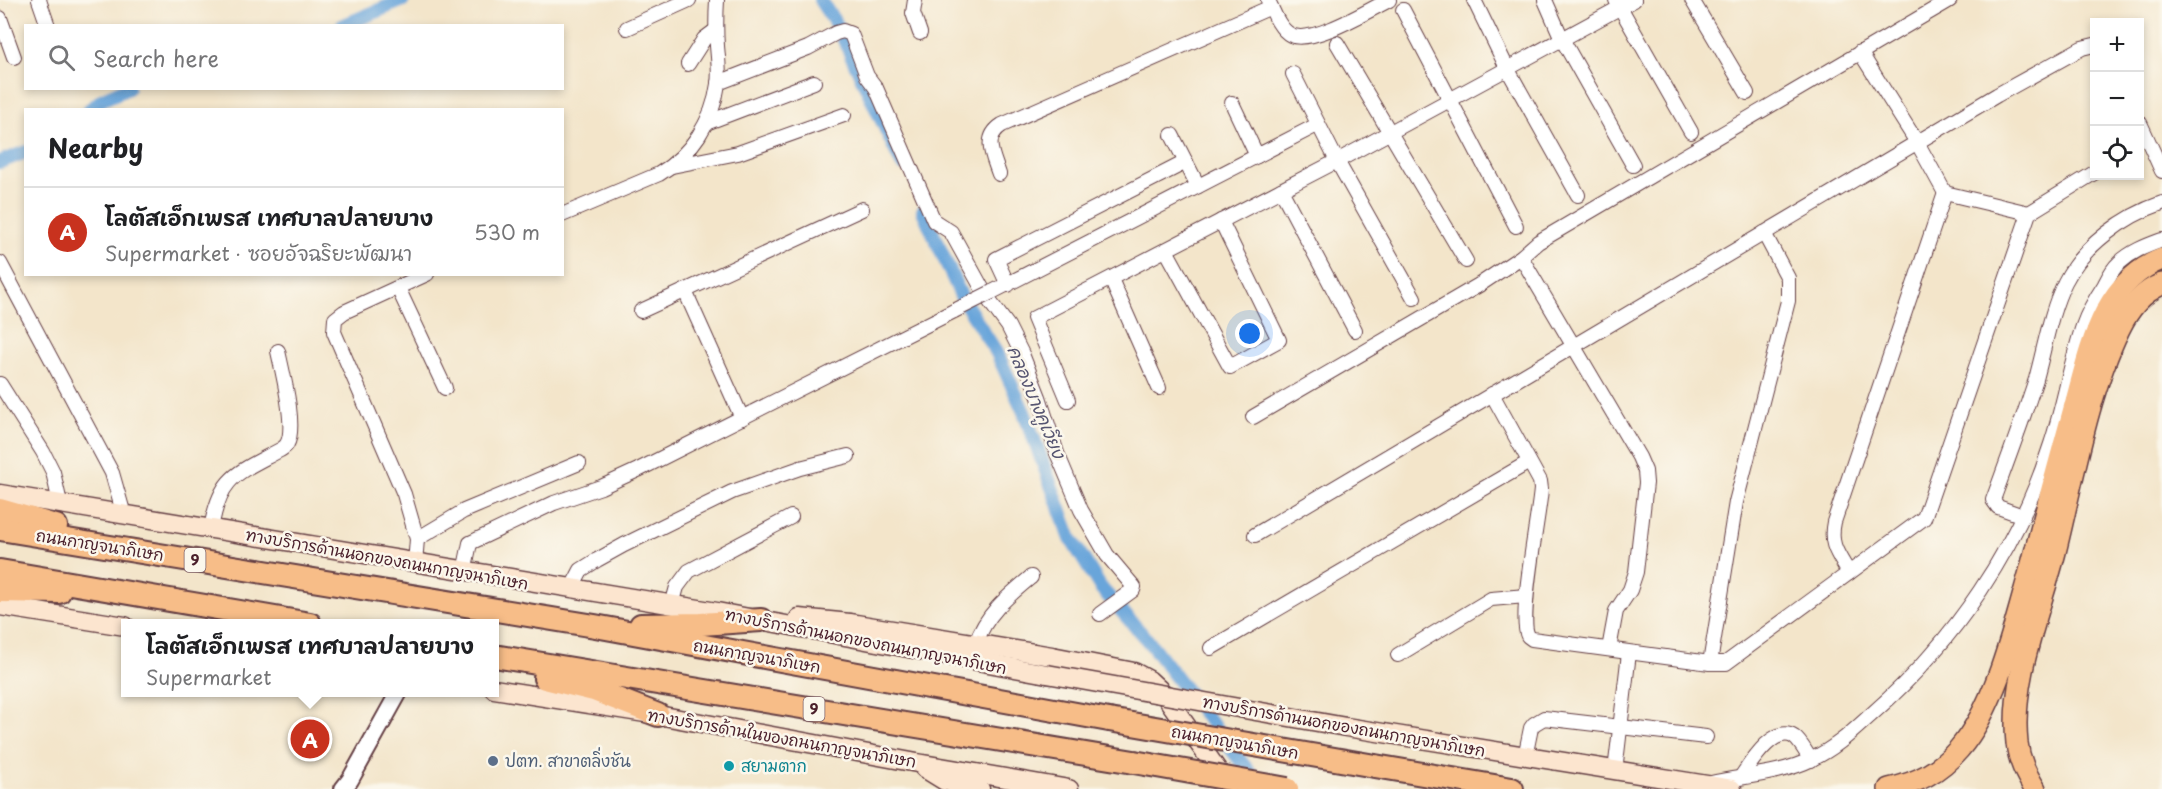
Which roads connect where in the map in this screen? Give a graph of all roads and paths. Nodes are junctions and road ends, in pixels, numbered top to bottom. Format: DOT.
graph roads {
  1 [pos="39,0"];
  2 [pos="689,0"];
  3 [pos="717,0"];
  4 [pos="915,0"];
  5 [pos="1389,0"];
  6 [pos="1474,0"];
  7 [pos="1545,0"];
  8 [pos="1634,0"];
  9 [pos="1692,0"];
  10 [pos="1950,0"];
  11 [pos="1270,3"];
  12 [pos="1618,4"];
  13 [pos="1362,6"];
  14 [pos="1403,10"];
  15 [pos="0,18"];
  16 [pos="47,24"];
  17 [pos="627,28"];
  18 [pos="716,30"];
  19 [pos="920,33"];
  20 [pos="1562,39"];
  21 [pos="1337,43"];
  22 [pos="2090,46"];
  23 [pos="1860,52"];
  24 [pos="14,57"];
  25 [pos="688,64"];
  26 [pos="1508,68"];
  27 [pos="1293,74"];
  28 [pos="814,82"];
  29 [pos="718,83"];
  30 [pos="1747,93"];
  31 [pos="1449,100"];
  32 [pos="1232,103"];
  33 [pos="844,115"];
  34 [pos="706,123"];
  35 [pos="1317,125"];
  36 [pos="1390,131"];
  37 [pos="1690,132"];
  38 [pos="1172,135"];
  39 [pos="2144,143"];
  40 [pos="1918,144"];
  41 [pos="1257,156"];
  42 [pos="1336,161"];
  43 [pos="1186,162"];
  44 [pos="1633,165"];
  45 [pos="672,166"];
  46 [pos="2162,171"];
  47 [pos="999,174"];
  48 [pos="2090,175"];
  49 [pos="1198,186"];
  50 [pos="1281,190"];
  51 [pos="1945,193"];
  52 [pos="1578,195"];
  53 [pos="2162,203"];
  54 [pos="862,209"];
  55 [pos="2028,213"];
  56 [pos="564,214"];
  57 [pos="1221,221"];
  58 [pos="1516,226"];
  59 [pos="1764,233"];
  60 [pos="2162,240"];
  61 [pos="1166,250"];
  62 [pos="1521,257"];
  63 [pos="2162,259"];
  64 [pos="1466,261"];
  65 [pos="0,263"];
  66 [pos="423,276"];
  67 [pos="1111,279"];
  68 [pos="2162,284"];
  69 [pos="1008,285"];
  70 [pos="398,288"];
  71 [pos="685,291"];
  72 [pos="1414,298"];
  73 [pos="640,311"];
  74 [pos="1355,330"];
  75 [pos="1574,347"];
  76 [pos="278,351"];
  77 [pos="0,384"];
  78 [pos="445,387"];
  79 [pos="1159,388"];
  80 [pos="1492,394"];
  81 [pos="1068,400"];
  82 [pos="1253,417"];
  83 [pos="742,418"];
  84 [pos="848,456"];
  85 [pos="1528,462"];
  86 [pos="579,463"];
  87 [pos="0,494"];
  88 [pos="60,503"];
  89 [pos="0,510"];
  90 [pos="124,514"];
  91 [pos="2023,516"];
  92 [pos="790,517"];
  93 [pos="0,529"];
  94 [pos="211,529"];
  95 [pos="1255,535"];
  96 [pos="417,539"];
  97 [pos="97,544"];
  98 [pos="415,564"];
  99 [pos="0,571"];
  100 [pos="464,572"];
  101 [pos="1849,573"];
  102 [pos="1031,577"];
  103 [pos="571,589"];
  104 [pos="0,591"];
  105 [pos="120,592"];
  106 [pos="1526,596"];
  107 [pos="672,605"];
  108 [pos="0,606"];
  109 [pos="1100,614"];
  110 [pos="280,619"];
  111 [pos="766,621"];
  112 [pos="121,625"];
  113 [pos="595,626"];
  114 [pos="976,643"];
  115 [pos="1211,648"];
  116 [pos="1609,649"];
  117 [pos="1629,653"];
  118 [pos="1398,655"];
  119 [pos="499,657"];
  120 [pos="1710,663"];
  121 [pos="499,666"];
  122 [pos="499,690"];
  123 [pos="397,697"];
  124 [pos="658,715"];
  125 [pos="1620,725"];
  126 [pos="1706,737"];
  127 [pos="1525,757"];
  128 [pos="1811,760"];
  129 [pos="917,763"];
  130 [pos="1615,771"];
  131 [pos="1736,783"];
  132 [pos="343,789"];
  133 [pos="980,789"];
  134 [pos="1069,789"];
  135 [pos="1230,789"];
  136 [pos="1287,789"];
  137 [pos="1512,789"];
  138 [pos="1889,789"];
  139 [pos="2035,789"];
  1 -- 16 [label="street"];
  2 -- 17 [label="street"];
  3 -- 18 [label="street"];
  4 -- 19 [label="street"];
  5 -- 13 [label="street"];
  6 -- 26 [label="street"];
  7 -- 20 [label="street"];
  8 -- 12 [label="street"];
  9 -- 30 [label="street"];
  10 -- 23 [label="street"];
  11 -- 13 [label="street"];
  11 -- 47 [label="street"];
  12 -- 20 [label="street"];
  12 -- 37 [label="street"];
  14 -- 31 [label="street"];
  15 -- 24 [label="street"];
  18 -- 25 [label="street"];
  18 -- 29 [label="street"];
  20 -- 26 [label="street"];
  20 -- 44 [label="street"];
  21 -- 36 [label="street"];
  22 -- 40 [label="street"];
  23 -- 40 [label="street"];
  23 -- 62 [label="street"];
  26 -- 31 [label="street"];
  26 -- 52 [label="street"];
  27 -- 35 [label="street"];
  28 -- 34 [label="street"];
  29 -- 34 [label="street"];
  29 -- 109 [label="street"];
  31 -- 36 [label="street"];
  31 -- 58 [label="street"];
  32 -- 41 [label="street"];
  33 -- 45 [label="street"];
  34 -- 45 [label="street"];
  35 -- 41 [label="street"];
  35 -- 42 [label="street"];
  36 -- 42 [label="street"];
  36 -- 64 [label="street"];
  38 -- 43 [label="street"];
  39 -- 46 [label="street"];
  40 -- 51 [label="street"];
  40 -- 59 [label="street"];
  41 -- 49 [label="street"];
  42 -- 50 [label="street"];
  42 -- 72 [label="street"];
  43 -- 49 [label="street"];
  43 -- 69 [label="street"];
  45 -- 56 [label="street"];
  48 -- 55 [label="street"];
  49 -- 69 [label="street"];
  50 -- 57 [label="street"];
  50 -- 74 [label="street"];
  51 -- 55 [label="street"];
  51 -- 101 [label="street"];
  53 -- 91 [label="street"];
  54 -- 71 [label="street"];
  55 -- 101 [label="street"];
  57 -- 61 [label="street"];
  57 -- 61 [label="street"];
  59 -- 75 [label="street"];
  59 -- 120 [label="street"];
  60 -- 91 [label="street"];
  61 -- 67 [label="street"];
  62 -- 75 [label="street"];
  62 -- 82 [label="street"];
  63 -- 138 [label="main road"];
  65 -- 90 [label="street"];
  66 -- 70 [label="street"];
  67 -- 79 [label="street"];
  67 -- 81 [label="street"];
  68 -- 139 [label="main road"];
  69 -- 83 [label="street, bridge"];
  70 -- 78 [label="street"];
  70 -- 96 [label="street"];
  71 -- 73 [label="street"];
  71 -- 83 [label="street"];
  75 -- 80 [label="street"];
  75 -- 116 [label="street"];
  76 -- 94 [label="street"];
  77 -- 88 [label="street"];
  80 -- 85 [label="street"];
  80 -- 95 [label="street"];
  83 -- 100 [label="street"];
  84 -- 103 [label="street"];
  85 -- 106 [label="street"];
  85 -- 115 [label="street"];
  86 -- 96 [label="street"];
  87 -- 88 [label="main road, ทางบริการด้านนอกของถนนกาญจนาภิเษก"];
  88 -- 90 [label="main road, ทางบริการด้านนอกของถนนกาญจนาภิเษก"];
  89 -- 97 [label="highway"];
  90 -- 94 [label="main road, ทางบริการด้านนอกของถนนกาญจนาภิเษก"];
  91 -- 128 [label="street"];
  92 -- 107 [label="street"];
  93 -- 97 [label="highway, ถนนกาญจนาภิเษก / 9"];
  94 -- 98 [label="main road, ทางบริการด้านนอกของถนนกาญจนาภิเษก"];
  96 -- 98 [label="street"];
  97 -- 113 [label="highway, ถนนกาญจนาภิเษก / 9"];
  98 -- 100 [label="main road, ทางบริการด้านนอกของถนนกาญจนาภิเษก"];
  99 -- 105 [label="highway"];
  100 -- 103 [label="main road, ทางบริการด้านนอกของถนนกาญจนาภิเษก"];
  101 -- 120 [label="street"];
  102 -- 114 [label="street"];
  103 -- 107 [label="main road, ทางบริการด้านนอกของถนนกาญจนาภิเษก"];
  104 -- 105 [label="highway"];
  105 -- 110 [label="highway"];
  106 -- 116 [label="street"];
  106 -- 118 [label="street"];
  107 -- 111 [label="main road, ทางบริการด้านนอกของถนนกาญจนาภิเษก"];
  108 -- 112 [label="main road"];
  111 -- 113 [label="highway"];
  111 -- 114 [label="main road"];
  111 -- 127 [label="main road, ทางบริการด้านนอกของถนนกาญจนาภิเษก, bridge"];
  113 -- 137 [label="highway, ถนนกาญจนาภิเษก / 9, bridge"];
  114 -- 135 [label="main road"];
  116 -- 117 [label="street"];
  117 -- 120 [label="street"];
  117 -- 125 [label="street"];
  119 -- 136 [label="highway, 9, bridge"];
  121 -- 124 [label="highway"];
  122 -- 124 [label="main road, ทางบริการด้านในของถนนกาญจนาภิเษก"];
  123 -- 132 [label="street"];
  124 -- 129 [label="main road, ทางบริการด้านในของถนนกาญจนาภิเษก"];
  125 -- 126 [label="street"];
  125 -- 127 [label="street"];
  125 -- 130 [label="street"];
  127 -- 130 [label="main road, ทางบริการด้านนอกของถนนกาญจนาภิเษก"];
  128 -- 131 [label="street"];
  128 -- 131 [label="street"];
  129 -- 133 [label="main road"];
  129 -- 134 [label="main road, ทางบริการด้านในของถนนกาญจนาภิเษก"];
  130 -- 131 [label="main road, ทางบริการด้านนอกของถนนกาญจนาภิเษก"];
}
